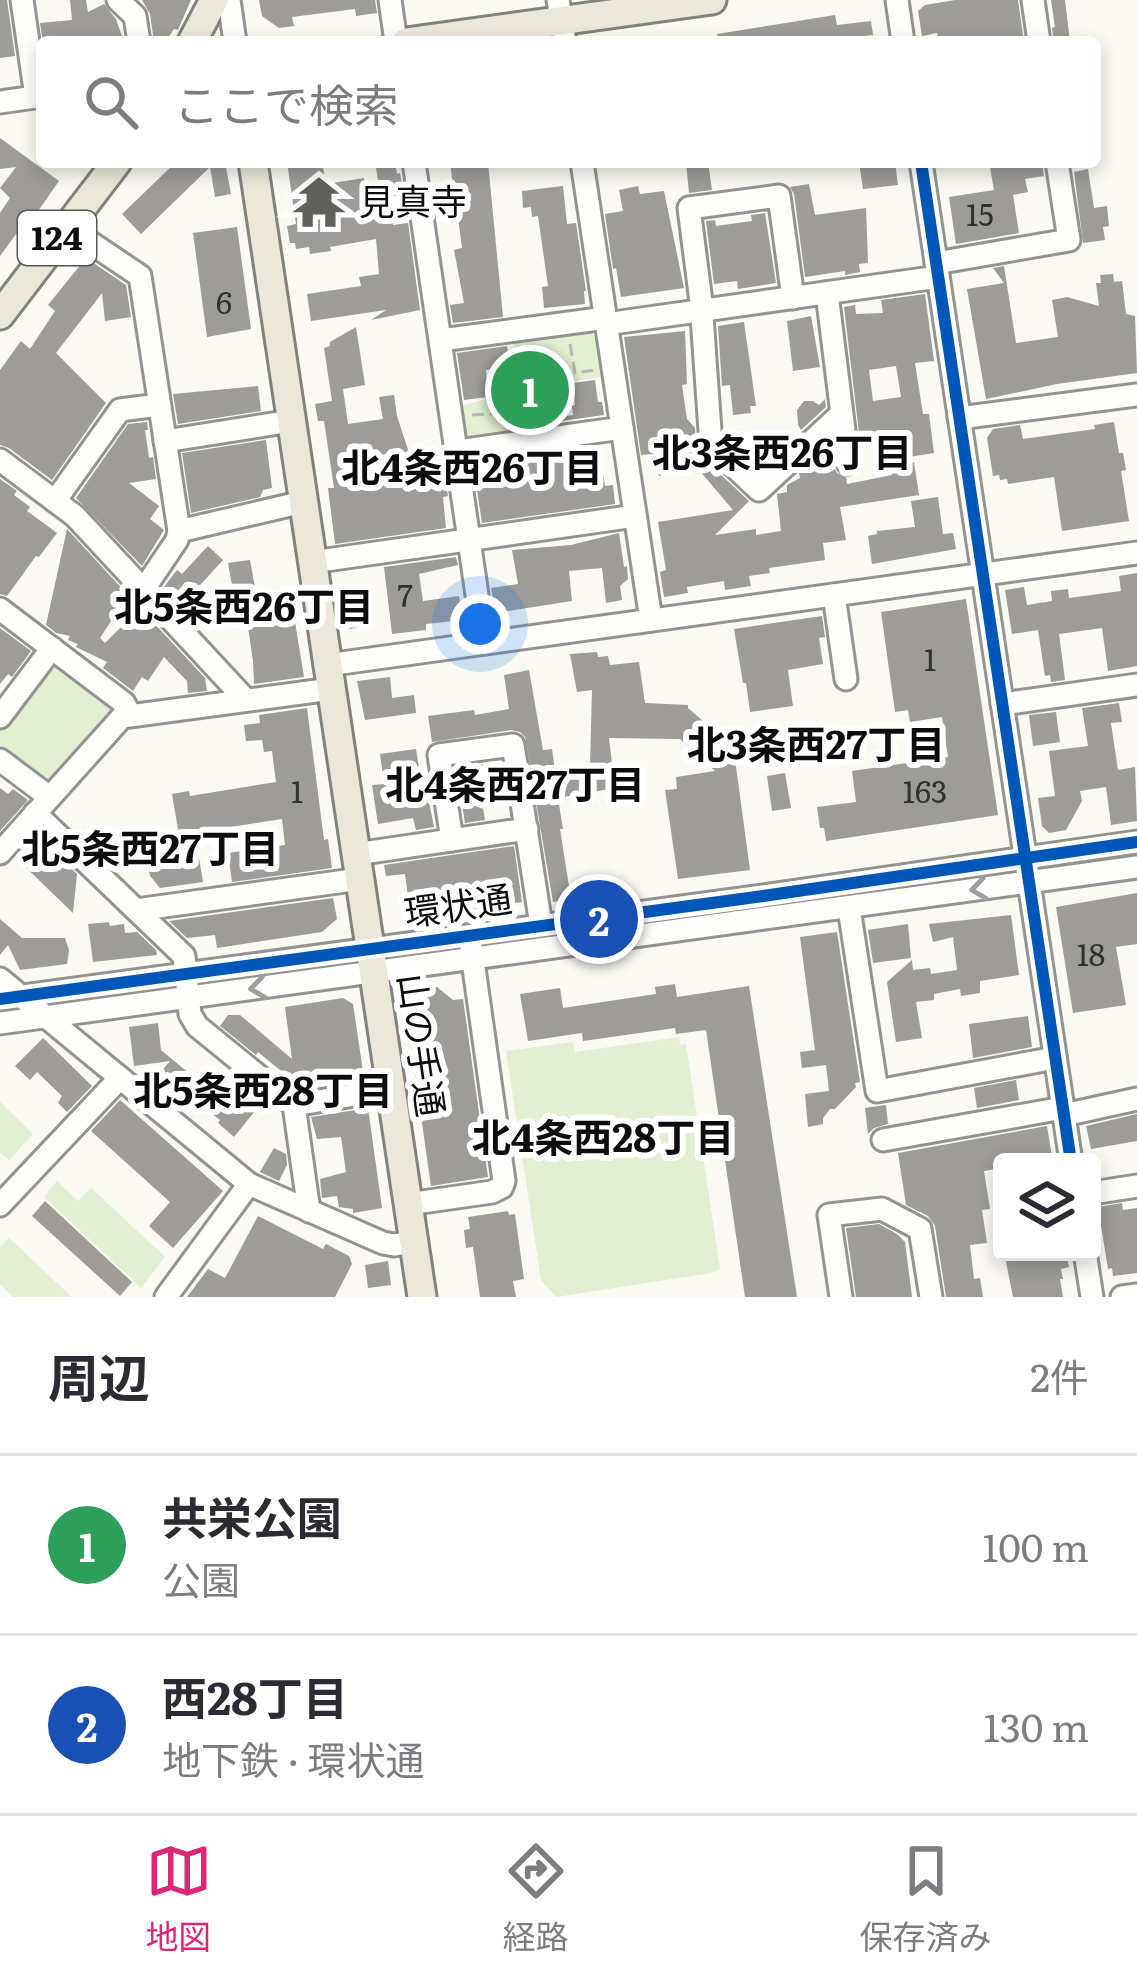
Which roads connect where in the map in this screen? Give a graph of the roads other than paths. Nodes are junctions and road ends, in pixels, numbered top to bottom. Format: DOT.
graph roads {
  1 [pos="22,0"];
  2 [pos="118,0"];
  3 [pos="214,0"];
  4 [pos="229,0"];
  5 [pos="390,0"];
  6 [pos="897,0"];
  7 [pos="1033,0"];
  8 [pos="700,1"];
  9 [pos="561,21"];
  10 [pos="138,36"];
  11 [pos="195,36"];
  12 [pos="234,36"];
  13 [pos="395,36"];
  14 [pos="450,36"];
  15 [pos="902,36"];
  16 [pos="1038,36"];
  17 [pos="36,80"];
  18 [pos="36,97"];
  19 [pos="0,102"];
  20 [pos="112,168"];
  21 [pos="254,168"];
  22 [pos="415,168"];
  23 [pos="583,168"];
  24 [pos="922,168"];
  25 [pos="1058,168"];
  26 [pos="63,230"];
  27 [pos="937,270"];
  28 [pos="827,293"];
  29 [pos="793,298"];
  30 [pos="701,310"];
  31 [pos="0,315"];
  32 [pos="606,321"];
  33 [pos="441,340"];
  34 [pos="1137,395"];
  35 [pos="160,405"];
  36 [pos="840,415"];
  37 [pos="959,418"];
  38 [pos="291,421"];
  39 [pos="622,428"];
  40 [pos="165,441"];
  41 [pos="458,452"];
  42 [pos="0,460"];
  43 [pos="848,463"];
  44 [pos="55,501"];
  45 [pos="304,502"];
  46 [pos="635,516"];
  47 [pos="178,531"];
  48 [pos="471,540"];
  49 [pos="1137,553"];
  50 [pos="312,562"];
  51 [pos="983,574"];
  52 [pos="144,589"];
  53 [pos="834,595"];
  54 [pos="0,609"];
  55 [pos="651,620"];
  56 [pos="484,643"];
  57 [pos="52,648"];
  58 [pos="329,677"];
  59 [pos="846,679"];
  60 [pos="1137,685"];
  61 [pos="245,699"];
  62 [pos="1002,704"];
  63 [pos="0,716"];
  64 [pos="130,716"];
  65 [pos="0,760"];
  66 [pos="34,813"];
  67 [pos="0,817"];
  68 [pos="526,829"];
  69 [pos="452,840"];
  70 [pos="1137,842"];
  71 [pos="0,853"];
  72 [pos="1025,857"];
  73 [pos="358,866"];
  74 [pos="1137,867"];
  75 [pos="1029,881"];
  76 [pos="849,908"];
  77 [pos="136,910"];
  78 [pos="542,925"];
  79 [pos="470,934"];
  80 [pos="473,958"];
  81 [pos="372,960"];
  82 [pos="185,974"];
  83 [pos="0,979"];
  84 [pos="10,998"];
  85 [pos="188,998"];
  86 [pos="45,1017"];
  87 [pos="0,1023"];
  88 [pos="1055,1058"];
  89 [pos="120,1078"];
  90 [pos="391,1089"];
  91 [pos="1137,1100"];
  92 [pos="294,1105"];
  93 [pos="1064,1112"];
  94 [pos="884,1140"];
  95 [pos="1070,1153"];
  96 [pos="249,1184"];
  97 [pos="1137,1186"];
  98 [pos="1101,1192"];
  99 [pos="408,1204"];
  100 [pos="0,1205"];
  101 [pos="309,1210"];
  102 [pos="414,1242"];
  103 [pos="1086,1261"];
  104 [pos="1137,1294"];
  105 [pos="166,1297"];
  106 [pos="422,1297"];
  107 [pos="841,1297"];
  108 [pos="932,1297"];
  109 [pos="1092,1297"];
  110 [pos="1122,1297"];
  1 -- 17 [label="street"];
  2 -- 10 [label="street"];
  3 -- 11 [label="main road"];
  4 -- 12 [label="street"];
  5 -- 13 [label="street"];
  6 -- 15 [label="street"];
  7 -- 16 [label="street"];
  8 -- 9 [label="main road"];
  9 -- 14 [label="main road"];
  18 -- 19 [label="street"];
  20 -- 26 [label="main road, 124"];
  21 -- 38 [label="main road, 山の手通"];
  22 -- 33 [label="street"];
  23 -- 32 [label="street"];
  24 -- 27 [label="street"];
  25 -- 27 [label="street"];
  26 -- 31 [label="main road, 124"];
  26 -- 35 [label="street"];
  27 -- 28 [label="street"];
  27 -- 37 [label="street"];
  28 -- 29 [label="street"];
  28 -- 36 [label="street"];
  29 -- 30 [label="street"];
  29 -- 30 [label="street"];
  30 -- 32 [label="street"];
  30 -- 36 [label="street"];
  32 -- 33 [label="street"];
  32 -- 39 [label="street"];
  33 -- 41 [label="street"];
  34 -- 37 [label="street"];
  35 -- 40 [label="street"];
  35 -- 44 [label="street"];
  36 -- 43 [label="street"];
  37 -- 51 [label="street"];
  38 -- 40 [label="street"];
  38 -- 45 [label="main road, 山の手通"];
  39 -- 41 [label="street"];
  39 -- 46 [label="street"];
  40 -- 47 [label="street"];
  41 -- 48 [label="street"];
  42 -- 44 [label="street"];
  44 -- 52 [label="street"];
  45 -- 47 [label="street"];
  45 -- 50 [label="main road, 山の手通"];
  46 -- 48 [label="street"];
  46 -- 55 [label="street"];
  47 -- 52 [label="street"];
  48 -- 50 [label="street"];
  48 -- 56 [label="street"];
  49 -- 51 [label="street"];
  50 -- 58 [label="main road, 山の手通"];
  51 -- 53 [label="street"];
  51 -- 62 [label="street"];
  52 -- 61 [label="street"];
  53 -- 55 [label="street"];
  53 -- 59 [label="street"];
  54 -- 57 [label="street"];
  55 -- 56 [label="street"];
  56 -- 58 [label="street"];
  57 -- 63 [label="street"];
  57 -- 64 [label="street"];
  58 -- 61 [label="street"];
  58 -- 73 [label="main road, 山の手通"];
  60 -- 62 [label="street"];
  61 -- 64 [label="street"];
  62 -- 72 [label="street"];
  64 -- 66 [label="street"];
  65 -- 66 [label="street"];
  66 -- 67 [label="street"];
  66 -- 71 [label="street"];
  66 -- 77 [label="street"];
  68 -- 69 [label="street"];
  68 -- 69 [label="street"];
  68 -- 78 [label="street"];
  69 -- 73 [label="street"];
  70 -- 72 [label="street, 環状通"];
  72 -- 75 [label="street"];
  72 -- 78 [label="street, 環状通"];
  73 -- 77 [label="street"];
  73 -- 81 [label="main road, 山の手通"];
  74 -- 75 [label="street, 環状通"];
  75 -- 76 [label="street, 環状通, one-way"];
  75 -- 88 [label="street"];
  76 -- 80 [label="street, 環状通"];
  76 -- 88 [label="street"];
  77 -- 82 [label="street"];
  78 -- 79 [label="street, 環状通"];
  79 -- 80 [label="street"];
  79 -- 81 [label="street, 環状通"];
  80 -- 81 [label="street, 環状通"];
  80 -- 99 [label="street"];
  81 -- 82 [label="street, 環状通"];
  81 -- 85 [label="street, 環状通, one-way"];
  81 -- 90 [label="main road, 山の手通"];
  82 -- 84 [label="street, 環状通"];
  82 -- 85 [label="street"];
  83 -- 84 [label="street"];
  84 -- 86 [label="street"];
  85 -- 86 [label="street, 環状通"];
  85 -- 92 [label="street"];
  86 -- 87 [label="street, 環状通"];
  86 -- 89 [label="street"];
  88 -- 93 [label="street"];
  89 -- 96 [label="street"];
  89 -- 100 [label="street"];
  90 -- 92 [label="street"];
  90 -- 99 [label="main road, 山の手通"];
  91 -- 93 [label="street"];
  92 -- 101 [label="street"];
  93 -- 94 [label="street"];
  93 -- 95 [label="street"];
  96 -- 101 [label="street"];
  96 -- 105 [label="street"];
  97 -- 98 [label="street"];
  99 -- 102 [label="main road, 山の手通"];
  101 -- 102 [label="street"];
  102 -- 106 [label="main road, 山の手通"];
  103 -- 109 [label="street"];
  104 -- 110 [label="street"];
  107 -- 108 [label="street"];
}
